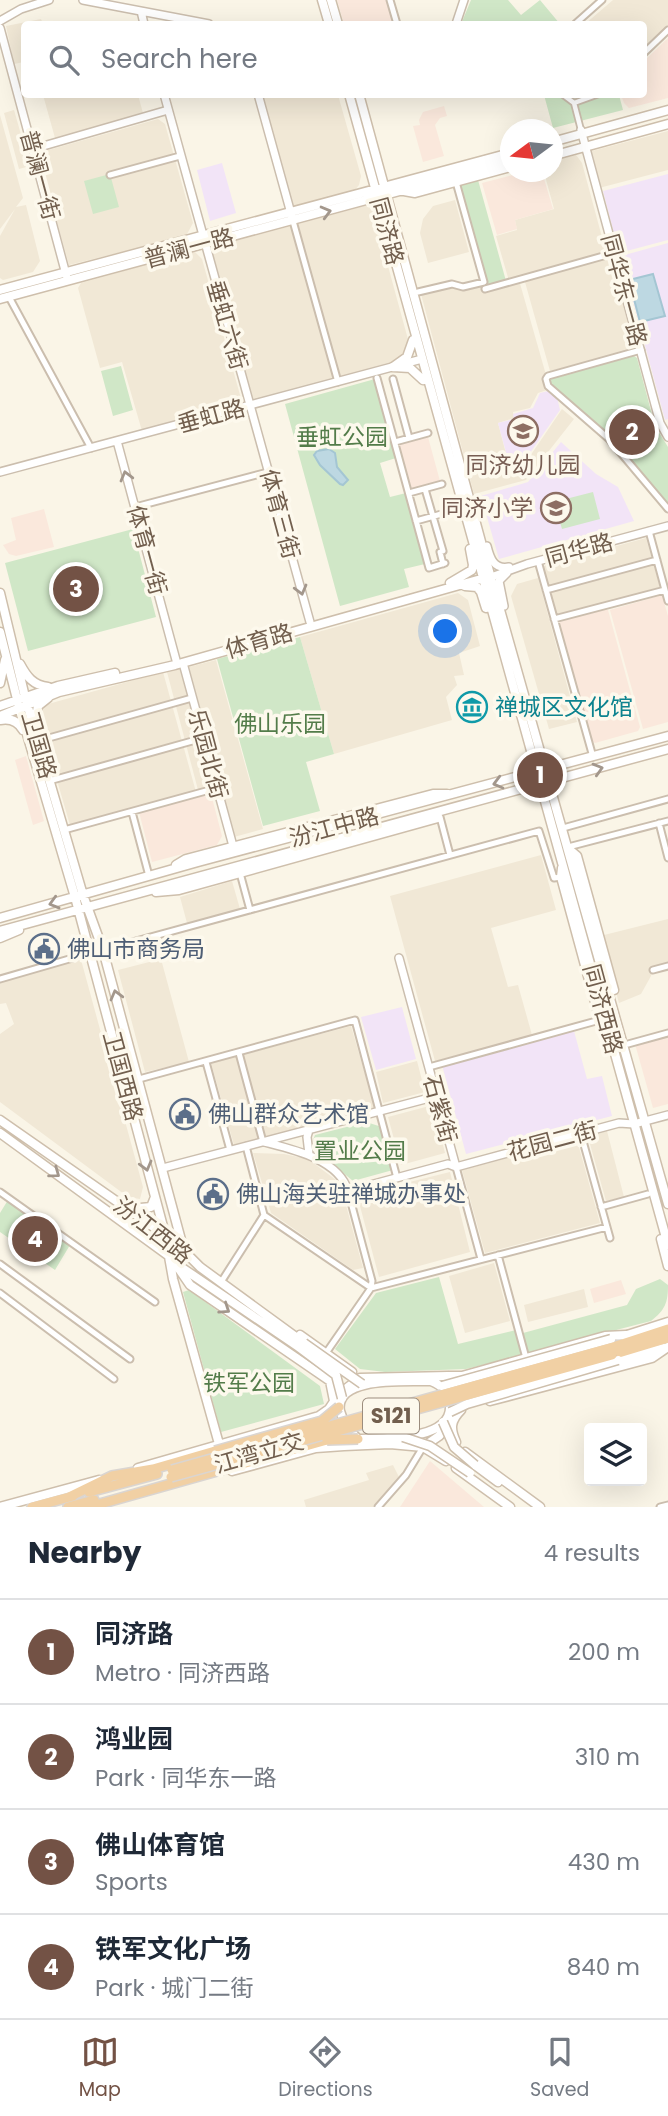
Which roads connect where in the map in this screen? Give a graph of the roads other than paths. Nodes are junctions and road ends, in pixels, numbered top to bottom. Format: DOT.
graph roads {
  1 [pos="49,0"];
  2 [pos="83,0"];
  3 [pos="322,0"];
  4 [pos="331,0"];
  5 [pos="390,0"];
  6 [pos="464,0"];
  7 [pos="602,0"];
  8 [pos="141,11"];
  9 [pos="0,21"];
  10 [pos="143,21"];
  11 [pos="193,21"];
  12 [pos="328,21"];
  13 [pos="337,21"];
  14 [pos="396,21"];
  15 [pos="457,21"];
  16 [pos="578,21"];
  17 [pos="0,28"];
  18 [pos="668,30"];
  19 [pos="647,50"];
  20 [pos="165,98"];
  21 [pos="259,98"];
  22 [pos="348,98"];
  23 [pos="360,98"];
  24 [pos="365,98"];
  25 [pos="567,98"];
  26 [pos="588,98"];
  27 [pos="574,103"];
  28 [pos="668,108"];
  29 [pos="168,110"];
  30 [pos="668,121"];
  31 [pos="583,138"];
  32 [pos="563,139"];
  33 [pos="563,146"];
  34 [pos="33,149"];
  35 [pos="563,150"];
  36 [pos="500,154"];
  37 [pos="180,156"];
  38 [pos="500,163"];
  39 [pos="375,169"];
  40 [pos="500,170"];
  41 [pos="110,175"];
  42 [pos="456,182"];
  43 [pos="380,187"];
  44 [pos="400,187"];
  45 [pos="383,197"];
  46 [pos="290,211"];
  47 [pos="293,221"];
  48 [pos="203,240"];
  49 [pos="614,253"];
  50 [pos="67,277"];
  51 [pos="485,289"];
  52 [pos="3,292"];
  53 [pos="418,292"];
  54 [pos="416,344"];
  55 [pos="641,350"];
  56 [pos="422,359"];
  57 [pos="393,367"];
  58 [pos="426,371"];
  59 [pos="377,378"];
  60 [pos="423,380"];
  61 [pos="338,382"];
  62 [pos="381,390"];
  63 [pos="250,406"];
  64 [pos="428,433"];
  65 [pos="668,437"];
  66 [pos="409,438"];
  67 [pos="117,441"];
  68 [pos="395,442"];
  69 [pos="91,448"];
  70 [pos="0,472"];
  71 [pos="268,472"];
  72 [pos="442,484"];
  73 [pos="425,489"];
  74 [pos="409,494"];
  75 [pos="135,507"];
  76 [pos="668,509"];
  77 [pos="445,513"];
  78 [pos="433,516"];
  79 [pos="416,521"];
  80 [pos="668,526"];
  81 [pos="649,531"];
  82 [pos="487,546"];
  83 [pos="473,552"];
  84 [pos="657,560"];
  85 [pos="538,561"];
  86 [pos="527,564"];
  87 [pos="503,570"];
  88 [pos="486,575"];
  89 [pos="450,585"];
  90 [pos="546,590"];
  91 [pos="665,590"];
  92 [pos="0,593"];
  93 [pos="493,597"];
  94 [pos="668,599"];
  95 [pos="504,606"];
  96 [pos="487,611"];
  97 [pos="554,619"];
  98 [pos="310,622"];
  99 [pos="0,632"];
  100 [pos="10,653"];
  101 [pos="179,661"];
  102 [pos="0,682"];
  103 [pos="60,688"];
  104 [pos="192,698"];
  105 [pos="22,702"];
  106 [pos="0,706"];
  107 [pos="0,718"];
  108 [pos="525,724"];
  109 [pos="668,734"];
  110 [pos="203,738"];
  111 [pos="35,741"];
  112 [pos="539,746"];
  113 [pos="668,752"];
  114 [pos="593,757"];
  115 [pos="542,771"];
  116 [pos="49,781"];
  117 [pos="546,784"];
  118 [pos="217,788"];
  119 [pos="457,794"];
  120 [pos="668,799"];
  121 [pos="461,806"];
  122 [pos="132,812"];
  123 [pos="440,817"];
  124 [pos="668,821"];
  125 [pos="659,823"];
  126 [pos="563,828"];
  127 [pos="64,830"];
  128 [pos="233,846"];
  129 [pos="568,847"];
  130 [pos="450,855"];
  131 [pos="668,858"];
  132 [pos="563,861"];
  133 [pos="167,871"];
  134 [pos="240,873"];
  135 [pos="149,876"];
  136 [pos="561,877"];
  137 [pos="139,893"];
  138 [pos="79,896"];
  139 [pos="89,907"];
  140 [pos="250,910"];
  141 [pos="78,911"];
  142 [pos="1,918"];
  143 [pos="44,919"];
  144 [pos="0,931"];
  145 [pos="0,938"];
  146 [pos="103,950"];
  147 [pos="90,953"];
  148 [pos="587,954"];
  149 [pos="399,958"];
  150 [pos="668,966"];
  151 [pos="586,969"];
  152 [pos="653,970"];
  153 [pos="0,979"];
  154 [pos="596,984"];
  155 [pos="600,1020"];
  156 [pos="668,1032"];
  157 [pos="628,1044"];
  158 [pos="239,1053"];
  159 [pos="206,1062"];
  160 [pos="429,1067"];
  161 [pos="139,1079"];
  162 [pos="437,1096"];
  163 [pos="379,1111"];
  164 [pos="668,1115"];
  165 [pos="0,1119"];
  166 [pos="647,1121"];
  167 [pos="632,1124"];
  168 [pos="309,1130"];
  169 [pos="0,1133"];
  170 [pos="581,1134"];
  171 [pos="290,1135"];
  172 [pos="263,1142"];
  173 [pos="246,1146"];
  174 [pos="290,1149"];
  175 [pos="230,1150"];
  176 [pos="309,1154"];
  177 [pos="456,1167"];
  178 [pos="163,1168"];
  179 [pos="397,1178"];
  180 [pos="668,1189"];
  181 [pos="348,1191"];
  182 [pos="0,1192"];
  183 [pos="648,1194"];
  184 [pos="155,1197"];
  185 [pos="668,1204"];
  186 [pos="601,1207"];
  187 [pos="130,1209"];
  188 [pos="264,1215"];
  189 [pos="607,1227"];
  190 [pos="165,1234"];
  191 [pos="610,1238"];
  192 [pos="181,1239"];
  193 [pos="668,1245"];
  194 [pos="184,1251"];
  195 [pos="498,1255"];
  196 [pos="169,1256"];
  197 [pos="481,1259"];
  198 [pos="175,1263"];
  199 [pos="0,1264"];
  200 [pos="668,1266"];
  201 [pos="173,1279"];
  202 [pos="219,1279"];
  203 [pos="371,1288"];
  204 [pos="0,1293"];
  205 [pos="155,1301"];
  206 [pos="247,1312"];
  207 [pos="668,1322"];
  208 [pos="266,1325"];
  209 [pos="251,1326"];
  210 [pos="668,1329"];
  211 [pos="626,1335"];
  212 [pos="668,1338"];
  213 [pos="302,1345"];
  214 [pos="668,1347"];
  215 [pos="613,1350"];
  216 [pos="326,1353"];
  217 [pos="668,1354"];
  218 [pos="526,1358"];
  219 [pos="652,1358"];
  220 [pos="130,1359"];
  221 [pos="447,1376"];
  222 [pos="462,1378"];
  223 [pos="114,1379"];
  224 [pos="361,1381"];
  225 [pos="442,1386"];
  226 [pos="336,1404"];
  227 [pos="466,1407"];
  228 [pos="450,1412"];
  229 [pos="319,1419"];
  230 [pos="447,1422"];
  231 [pos="403,1437"];
  232 [pos="358,1439"];
  233 [pos="326,1444"];
  234 [pos="344,1446"];
  235 [pos="217,1447"];
  236 [pos="423,1447"];
  237 [pos="112,1476"];
  238 [pos="69,1502"];
  239 [pos="668,1505"];
  240 [pos="0,1507"];
  241 [pos="32,1507"];
  242 [pos="89,1507"];
  243 [pos="101,1507"];
  244 [pos="378,1507"];
  245 [pos="510,1507"];
  246 [pos="517,1507"];
  247 [pos="538,1507"];
  248 [pos="660,1507"];
  1 -- 9 [label="street"];
  2 -- 8 [label="street"];
  3 -- 12 [label="main road"];
  4 -- 13 [label="main road"];
  5 -- 14 [label="street"];
  6 -- 15 [label="street"];
  7 -- 16 [label="street"];
  8 -- 10 [label="street"];
  8 -- 11 [label="street"];
  17 -- 34 [label="street, 普澜一街"];
  18 -- 19 [label="street"];
  20 -- 29 [label="street, 垂虹六街"];
  21 -- 46 [label="street"];
  22 -- 39 [label="main road, 同济路"];
  23 -- 39 [label="main road, 同济路"];
  24 -- 39 [label="main road"];
  25 -- 27 [label="street"];
  26 -- 27 [label="street"];
  27 -- 31 [label="street"];
  28 -- 31 [label="main road"];
  29 -- 34 [label="street"];
  29 -- 37 [label="street, 垂虹六街"];
  30 -- 31 [label="main road"];
  31 -- 32 [label="main road"];
  31 -- 33 [label="main road"];
  31 -- 35 [label="main road"];
  31 -- 49 [label="street, 同华东一路"];
  34 -- 50 [label="street, 普澜一街"];
  36 -- 44 [label="main road"];
  37 -- 41 [label="street"];
  37 -- 48 [label="street, 垂虹六街"];
  38 -- 44 [label="main road"];
  39 -- 43 [label="main road, 同济路"];
  40 -- 42 [label="main road"];
  42 -- 44 [label="main road"];
  42 -- 53 [label="street"];
  43 -- 44 [label="main road, 普澜一路"];
  43 -- 45 [label="main road, 同济路"];
  43 -- 46 [label="main road, 普澜一路"];
  44 -- 45 [label="main road, 普澜一路"];
  47 -- 45 [label="main road, 普澜一路, one-way"];
  45 -- 54 [label="main road, 同济路"];
  45 -- 88 [label="main road, 同济路"];
  46 -- 47 [label="street"];
  46 -- 48 [label="main road, 普澜一路"];
  47 -- 48 [label="main road, 普澜一路"];
  47 -- 61 [label="street"];
  48 -- 50 [label="main road, 普澜一路"];
  48 -- 63 [label="street, 垂虹六街"];
  49 -- 51 [label="street"];
  49 -- 55 [label="street, 同华东一路"];
  50 -- 52 [label="main road, 普澜一路"];
  52 -- 69 [label="street"];
  54 -- 56 [label="main road, 同济路"];
  54 -- 57 [label="main road"];
  55 -- 65 [label="street, 同华东一路"];
  55 -- 76 [label="street"];
  56 -- 57 [label="street, 垂虹路"];
  56 -- 58 [label="main road, 同济路"];
  57 -- 60 [label="main road"];
  57 -- 61 [label="street, 垂虹路"];
  58 -- 60 [label="main road"];
  58 -- 83 [label="main road, 同济路"];
  59 -- 62 [label="street"];
  60 -- 83 [label="main road"];
  61 -- 63 [label="street, 垂虹路"];
  62 -- 66 [label="street"];
  62 -- 68 [label="street"];
  63 -- 67 [label="street, 垂虹路"];
  63 -- 71 [label="street, 体育三街"];
  64 -- 66 [label="street"];
  66 -- 68 [label="street"];
  67 -- 69 [label="street, 垂虹路"];
  75 -- 67 [label="street, 体育一街, one-way"];
  68 -- 74 [label="street"];
  69 -- 70 [label="street, 垂虹路"];
  71 -- 75 [label="street"];
  71 -- 98 [label="street, 体育三街, one-way"];
  72 -- 73 [label="street"];
  73 -- 74 [label="street"];
  73 -- 78 [label="street"];
  74 -- 79 [label="street"];
  75 -- 101 [label="street, 体育一街"];
  77 -- 78 [label="street"];
  78 -- 79 [label="street"];
  78 -- 79 [label="street"];
  80 -- 81 [label="street, 同华路"];
  81 -- 84 [label="street"];
  81 -- 85 [label="street, 同华路"];
  82 -- 87 [label="street"];
  83 -- 88 [label="main road, 同济路"];
  83 -- 89 [label="main road"];
  84 -- 90 [label="street"];
  84 -- 91 [label="street"];
  85 -- 86 [label="street, 同华路"];
  85 -- 90 [label="street"];
  86 -- 87 [label="street, 同华路"];
  86 -- 95 [label="street"];
  87 -- 88 [label="street, 体育路"];
  88 -- 89 [label="main road, 体育路"];
  88 -- 93 [label="main road, 同济路"];
  89 -- 96 [label="main road"];
  89 -- 98 [label="main road, 体育路"];
  89 -- 101 [label="main road, 体育路"];
  90 -- 97 [label="street"];
  91 -- 94 [label="street"];
  91 -- 97 [label="street"];
  92 -- 100 [label="main road"];
  93 -- 95 [label="main road"];
  93 -- 96 [label="main road"];
  93 -- 108 [label="main road, 同济路"];
  93 -- 112 [label="main road, 同济路"];
  95 -- 112 [label="main road"];
  96 -- 108 [label="main road"];
  97 -- 114 [label="street"];
  98 -- 101 [label="main road, 体育路"];
  99 -- 100 [label="main road"];
  100 -- 102 [label="main road"];
  100 -- 103 [label="main road"];
  100 -- 105 [label="main road, 卫国路"];
  101 -- 103 [label="main road, 体育路"];
  101 -- 104 [label="street, 乐园北街"];
  103 -- 105 [label="main road, 体育路"];
  103 -- 111 [label="main road"];
  104 -- 110 [label="street, 乐园北街"];
  104 -- 111 [label="street"];
  105 -- 106 [label="main road"];
  105 -- 107 [label="main road"];
  105 -- 111 [label="main road, 卫国路"];
  107 -- 111 [label="main road"];
  108 -- 115 [label="main road, 同济路"];
  109 -- 114 [label="main road, 汾江中路"];
  110 -- 116 [label="street"];
  110 -- 118 [label="street, 乐园北街"];
  111 -- 116 [label="main road, 卫国路"];
  111 -- 138 [label="main road, 卫国路"];
  112 -- 115 [label="main road, 同济路"];
  117 -- 113 [label="main road, 汾江中路, one-way"];
  114 -- 115 [label="main road, 汾江中路"];
  115 -- 117 [label="main road, 同济西路"];
  115 -- 119 [label="main road, 汾江中路, one-way"];
  116 -- 127 [label="main road, 卫国路"];
  117 -- 121 [label="main road, 汾江中路"];
  117 -- 126 [label="main road, 同济西路"];
  117 -- 132 [label="main road, 同济西路"];
  118 -- 122 [label="street"];
  118 -- 128 [label="street, 乐园北街"];
  119 -- 128 [label="main road"];
  119 -- 133 [label="main road, 汾江中路"];
  120 -- 126 [label="street"];
  121 -- 123 [label="main road"];
  121 -- 137 [label="main road, 汾江中路"];
  122 -- 127 [label="street"];
  122 -- 135 [label="street"];
  123 -- 130 [label="street"];
  123 -- 134 [label="main road"];
  124 -- 125 [label="street"];
  125 -- 129 [label="street"];
  125 -- 131 [label="street"];
  126 -- 129 [label="main road, 同济西路"];
  127 -- 138 [label="main road, 卫国路"];
  128 -- 133 [label="main road"];
  129 -- 157 [label="main road"];
  129 -- 166 [label="main road, 同济西路"];
  130 -- 136 [label="street"];
  130 -- 140 [label="street"];
  132 -- 136 [label="main road"];
  132 -- 148 [label="main road, 同济西路"];
  133 -- 135 [label="main road, 汾江中路"];
  134 -- 137 [label="main road"];
  134 -- 140 [label="street"];
  135 -- 138 [label="main road, 汾江中路"];
  136 -- 151 [label="main road"];
  137 -- 139 [label="main road, 汾江中路"];
  138 -- 139 [label="main road, 卫国西路"];
  138 -- 141 [label="main road, 卫国西路"];
  138 -- 142 [label="main road, 汾江中路, one-way"];
  139 -- 141 [label="main road, 汾江中路"];
  139 -- 146 [label="main road, 卫国西路"];
  140 -- 146 [label="street"];
  141 -- 143 [label="main road, 汾江中路"];
  141 -- 147 [label="main road, 卫国西路"];
  143 -- 144 [label="main road, 汾江中路"];
  143 -- 145 [label="main road"];
  161 -- 146 [label="main road, 卫国西路, one-way"];
  147 -- 153 [label="street"];
  147 -- 184 [label="main road, 卫国西路, one-way"];
  148 -- 151 [label="main road"];
  148 -- 154 [label="main road, 同济西路"];
  149 -- 160 [label="street, 石紫街"];
  150 -- 152 [label="street"];
  151 -- 154 [label="main road"];
  151 -- 155 [label="main road"];
  154 -- 167 [label="main road, 同济西路"];
  155 -- 160 [label="street"];
  155 -- 167 [label="main road"];
  156 -- 157 [label="street"];
  157 -- 166 [label="main road"];
  158 -- 159 [label="street"];
  158 -- 163 [label="street"];
  158 -- 172 [label="street"];
  159 -- 161 [label="street"];
  159 -- 175 [label="street"];
  160 -- 162 [label="street, 石紫街"];
  161 -- 178 [label="main road, 卫国西路"];
  162 -- 163 [label="street"];
  162 -- 177 [label="street, 石紫街"];
  163 -- 168 [label="street"];
  163 -- 179 [label="street"];
  164 -- 166 [label="street, 花园二街"];
  165 -- 187 [label="main road, 汾江西路"];
  166 -- 167 [label="street, 花园二街"];
  166 -- 180 [label="main road"];
  166 -- 185 [label="main road, 同济西路"];
  167 -- 170 [label="street, 花园二街"];
  167 -- 183 [label="main road"];
  167 -- 193 [label="main road, 同济西路"];
  168 -- 171 [label="street"];
  168 -- 176 [label="street"];
  169 -- 196 [label="main road, 汾江西路, one-way"];
  170 -- 177 [label="street, 花园二街"];
  170 -- 186 [label="street"];
  171 -- 172 [label="street"];
  171 -- 174 [label="street"];
  172 -- 173 [label="street"];
  172 -- 174 [label="street"];
  173 -- 175 [label="street"];
  173 -- 188 [label="street"];
  174 -- 176 [label="street"];
  175 -- 178 [label="street"];
  176 -- 181 [label="street"];
  177 -- 179 [label="street, 花园二街"];
  177 -- 197 [label="street, 石紫街"];
  178 -- 192 [label="main road, 卫国西路"];
  179 -- 181 [label="street, 花园二街"];
  181 -- 203 [label="street"];
  182 -- 205 [label="street"];
  183 -- 186 [label="street"];
  183 -- 200 [label="main road"];
  184 -- 187 [label="main road"];
  184 -- 190 [label="main road, 卫国西路"];
  186 -- 189 [label="street"];
  187 -- 190 [label="main road, 汾江西路"];
  188 -- 202 [label="street"];
  188 -- 203 [label="street"];
  189 -- 191 [label="street"];
  189 -- 195 [label="street"];
  190 -- 194 [label="main road, 汾江西路"];
  190 -- 196 [label="main road, 卫国西路"];
  192 -- 194 [label="main road, 卫国西路"];
  192 -- 202 [label="main road"];
  194 -- 198 [label="main road"];
  194 -- 202 [label="main road, 汾江西路"];
  195 -- 197 [label="street"];
  195 -- 218 [label="street"];
  196 -- 198 [label="main road, 汾江西路"];
  196 -- 201 [label="main road, 卫国西路"];
  197 -- 203 [label="street"];
  198 -- 201 [label="main road"];
  198 -- 206 [label="main road, 汾江西路"];
  198 -- 209 [label="main road, one-way"];
  199 -- 220 [label="street"];
  201 -- 235 [label="main road"];
  202 -- 213 [label="main road, 汾江西路"];
  202 -- 216 [label="main road"];
  203 -- 216 [label="street"];
  204 -- 223 [label="street"];
  206 -- 208 [label="main road, 汾江西路"];
  206 -- 209 [label="main road"];
  207 -- 211 [label="main road"];
  208 -- 209 [label="main road"];
  208 -- 213 [label="main road, 汾江西路"];
  209 -- 226 [label="main road"];
  210 -- 215 [label="highway, S121"];
  211 -- 215 [label="main road"];
  211 -- 218 [label="main road"];
  212 -- 215 [label="highway, S121"];
  213 -- 224 [label="main road, bridge"];
  213 -- 226 [label="main road, bridge"];
  214 -- 215 [label="main road"];
  214 -- 219 [label="main road"];
  215 -- 222 [label="main road, bridge"];
  215 -- 227 [label="main road, bridge"];
  215 -- 238 [label="highway, S121, bridge"];
  216 -- 224 [label="main road"];
  217 -- 219 [label="main road"];
  218 -- 222 [label="main road"];
  219 -- 227 [label="main road"];
  221 -- 222 [label="main road"];
  221 -- 224 [label="main road"];
  221 -- 227 [label="main road"];
  222 -- 225 [label="main road, bridge"];
  222 -- 227 [label="main road, bridge"];
  224 -- 225 [label="main road"];
  224 -- 226 [label="main road"];
  225 -- 228 [label="main road, bridge"];
  226 -- 229 [label="highway, bridge"];
  226 -- 232 [label="main road, bridge"];
  226 -- 234 [label="main road"];
  227 -- 228 [label="main road, bridge"];
  227 -- 230 [label="main road"];
  228 -- 230 [label="main road, bridge"];
  229 -- 233 [label="highway, bridge"];
  229 -- 235 [label="highway, bridge"];
  230 -- 231 [label="main road"];
  230 -- 236 [label="main road"];
  230 -- 247 [label="main road"];
  230 -- 247 [label="main road, bridge"];
  231 -- 232 [label="main road"];
  231 -- 246 [label="main road, bridge"];
  232 -- 233 [label="highway, bridge"];
  233 -- 234 [label="main road"];
  233 -- 242 [label="highway"];
  233 -- 243 [label="main road"];
  234 -- 236 [label="main road"];
  235 -- 237 [label="highway"];
  236 -- 244 [label="street"];
  236 -- 245 [label="main road"];
  237 -- 238 [label="highway"];
  237 -- 240 [label="main road"];
  238 -- 241 [label="highway, S121"];
  239 -- 248 [label="street"];
}
